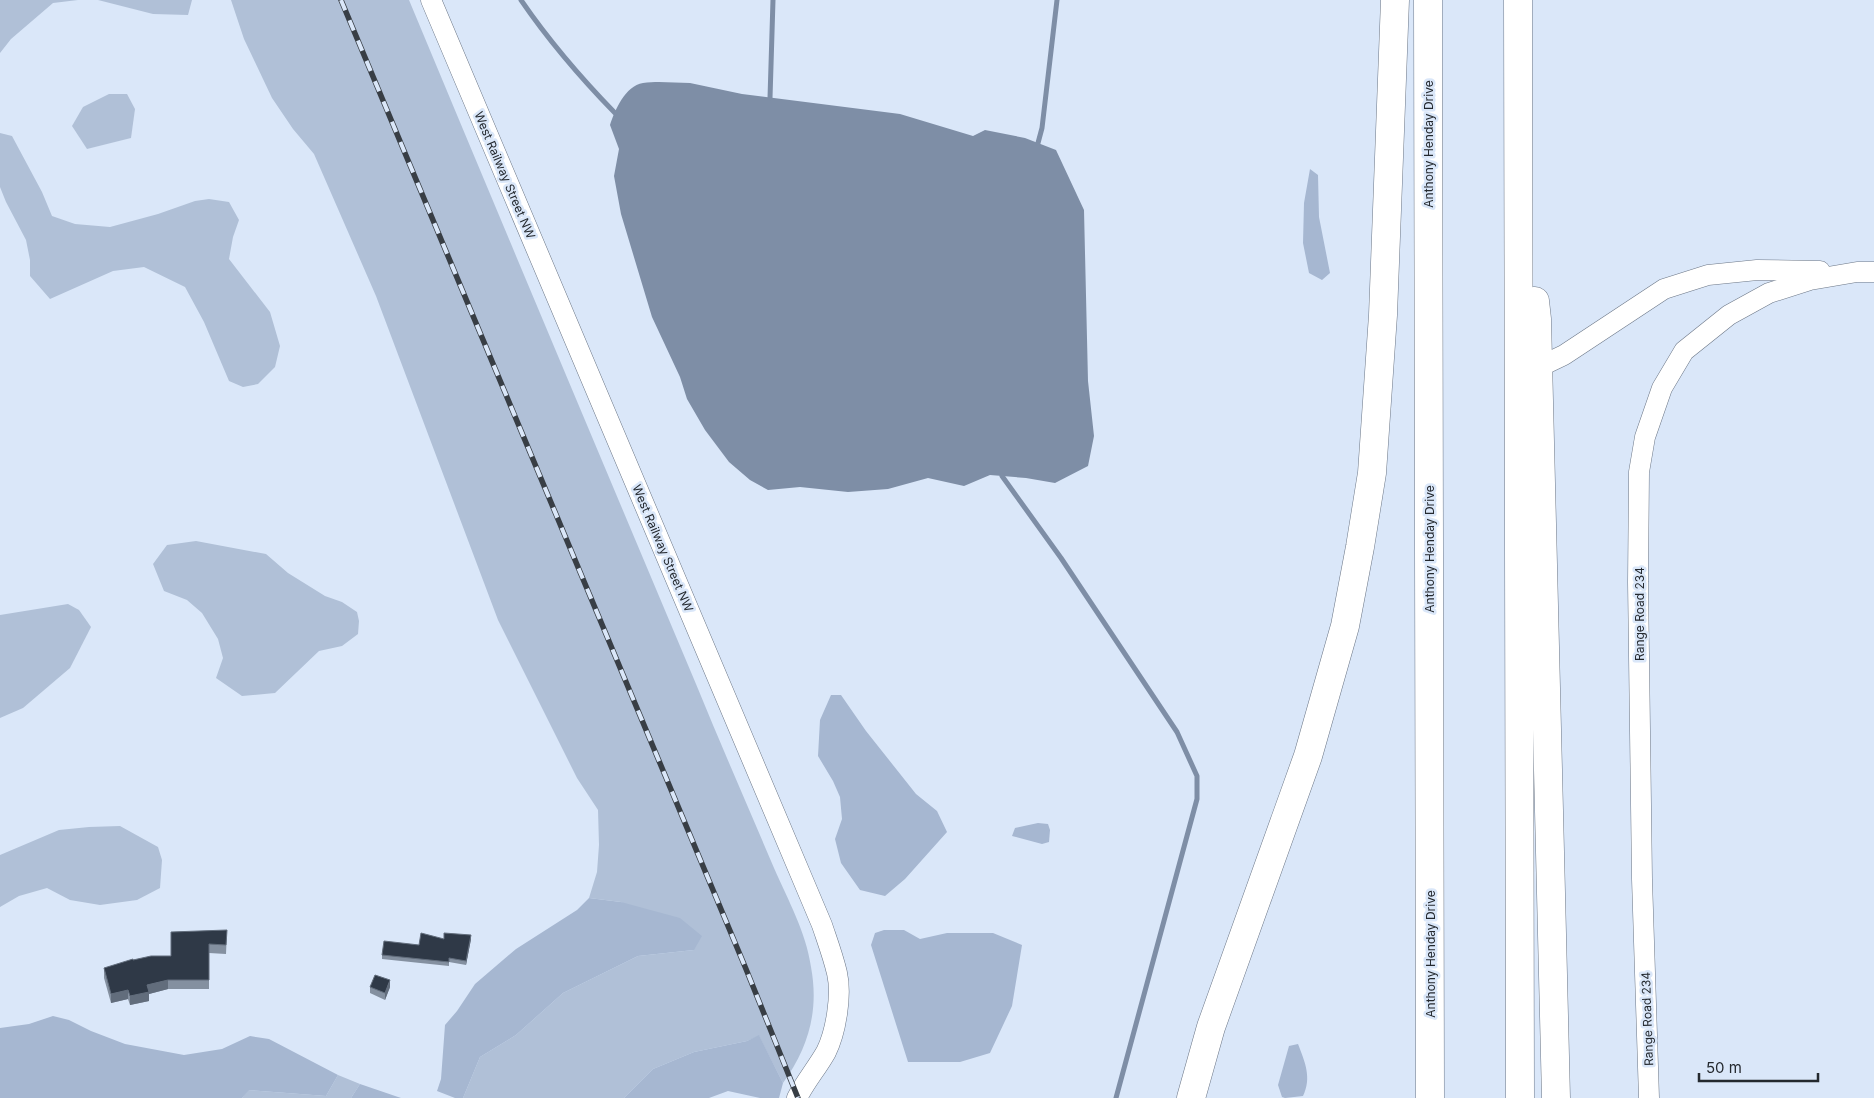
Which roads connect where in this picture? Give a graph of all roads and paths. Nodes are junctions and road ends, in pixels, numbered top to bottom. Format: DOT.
graph roads {
  1 [pos="431,0"];
  2 [pos="1395,0"];
  3 [pos="1428,0"];
  4 [pos="1518,0"];
  5 [pos="1518,175"];
  6 [pos="1865,272"];
  7 [pos="1539,367"];
  8 [pos="797,1098"];
  9 [pos="1191,1098"];
  10 [pos="1430,1098"];
  11 [pos="1520,1098"];
  12 [pos="1556,1098"];
  13 [pos="1649,1098"];
  1 -- 8 [label="street, West Railway Street NW"];
  2 -- 9 [label="highway"];
  3 -- 10 [label="highway, Anthony Henday Drive"];
  4 -- 5 [label="highway"];
  5 -- 7 [label="highway"];
  5 -- 11 [label="highway"];
  6 -- 7 [label="street"];
  6 -- 13 [label="street, Range Road 234"];
  7 -- 12 [label="highway"];
}
